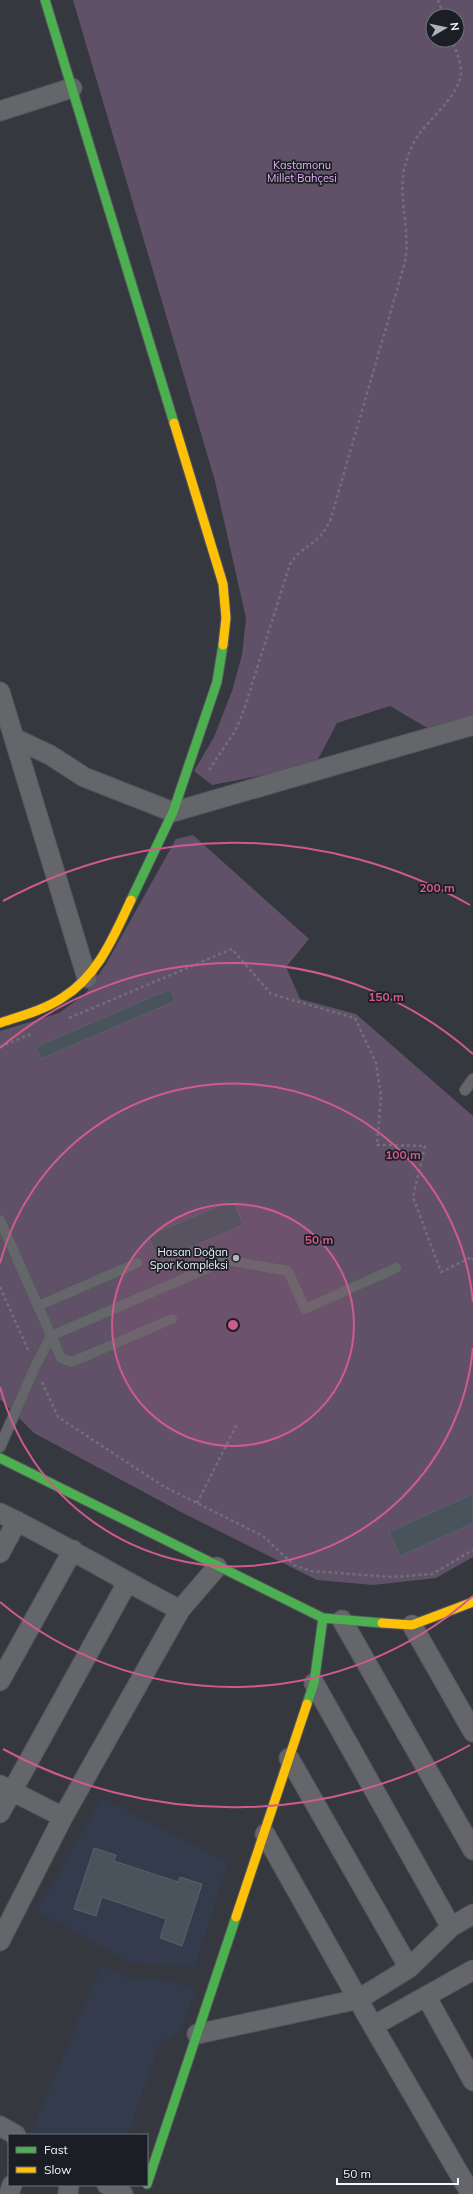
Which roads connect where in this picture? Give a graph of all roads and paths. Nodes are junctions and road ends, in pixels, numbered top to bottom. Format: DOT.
graph roads {
  1 [pos="45,0"];
  2 [pos="455,48"];
  3 [pos="72,88"];
  4 [pos="0,111"];
  5 [pos="0,692"];
  6 [pos="473,725"];
  7 [pos="14,738"];
  8 [pos="205,775"];
  9 [pos="173,812"];
  10 [pos="87,978"];
  11 [pos="65,1020"];
  12 [pos="0,1023"];
  13 [pos="36,1032"];
  14 [pos="0,1047"];
  15 [pos="473,1079"];
  16 [pos="465,1090"];
  17 [pos="0,1220"];
  18 [pos="473,1260"];
  19 [pos="137,1263"];
  20 [pos="396,1268"];
  21 [pos="38,1306"];
  22 [pos="172,1319"];
  23 [pos="52,1336"];
  24 [pos="58,1417"];
  25 [pos="237,1424"];
  26 [pos="0,1447"];
  27 [pos="0,1458"];
  28 [pos="197,1502"];
  29 [pos="0,1513"];
  30 [pos="17,1521"];
  31 [pos="72,1550"];
  32 [pos="473,1550"];
  33 [pos="0,1553"];
  34 [pos="217,1567"];
  35 [pos="127,1583"];
  36 [pos="473,1602"];
  37 [pos="180,1610"];
  38 [pos="323,1618"];
  39 [pos="342,1620"];
  40 [pos="412,1625"];
  41 [pos="0,1681"];
  42 [pos="314,1683"];
  43 [pos="473,1732"];
  44 [pos="289,1758"];
  45 [pos="6,1788"];
  46 [pos="0,1813"];
  47 [pos="63,1818"];
  48 [pos="265,1834"];
  49 [pos="473,1850"];
  50 [pos="473,1914"];
  51 [pos="451,1927"];
  52 [pos="0,1941"];
  53 [pos="409,1968"];
  54 [pos="473,1970"];
  55 [pos="426,1996"];
  56 [pos="359,1999"];
  57 [pos="372,2026"];
  58 [pos="197,2034"];
  59 [pos="473,2081"];
  60 [pos="0,2126"];
  61 [pos="14,2134"];
  62 [pos="148,2182"];
  63 [pos="109,2186"];
  64 [pos="123,2194"];
  65 [pos="470,2194"];
  1 -- 3 [label="street"];
  2 -- 8 [label="path"];
  3 -- 4 [label="street"];
  3 -- 9 [label="street"];
  5 -- 7 [label="street"];
  6 -- 9 [label="street"];
  7 -- 9 [label="street"];
  7 -- 10 [label="street"];
  9 -- 10 [label="street"];
  10 -- 12 [label="street"];
  11 -- 18 [label="path"];
  13 -- 14 [label="path"];
  15 -- 16 [label="lane"];
  17 -- 21 [label="lane"];
  19 -- 21 [label="lane"];
  20 -- 23 [label="lane"];
  21 -- 23 [label="lane"];
  22 -- 23 [label="lane"];
  23 -- 26 [label="lane"];
  24 -- 28 [label="path"];
  25 -- 28 [label="path"];
  27 -- 34 [label="street"];
  28 -- 32 [label="path"];
  29 -- 30 [label="street"];
  30 -- 31 [label="street"];
  30 -- 33 [label="street"];
  31 -- 35 [label="street"];
  31 -- 41 [label="street"];
  34 -- 37 [label="street"];
  34 -- 38 [label="street"];
  35 -- 37 [label="street"];
  35 -- 45 [label="street"];
  36 -- 40 [label="street"];
  37 -- 47 [label="street"];
  38 -- 39 [label="street"];
  38 -- 42 [label="street"];
  39 -- 40 [label="street"];
  39 -- 49 [label="street"];
  40 -- 43 [label="street"];
  42 -- 44 [label="street"];
  42 -- 51 [label="street"];
  44 -- 48 [label="street"];
  44 -- 53 [label="street"];
  45 -- 46 [label="street"];
  45 -- 47 [label="street"];
  47 -- 52 [label="street"];
  48 -- 56 [label="street"];
  48 -- 58 [label="street"];
  50 -- 51 [label="street"];
  51 -- 53 [label="street"];
  53 -- 56 [label="street"];
  54 -- 55 [label="street"];
  55 -- 57 [label="street"];
  55 -- 59 [label="street"];
  56 -- 57 [label="street"];
  56 -- 58 [label="street"];
  57 -- 65 [label="street"];
  58 -- 62 [label="street"];
  60 -- 61 [label="street"];
  63 -- 64 [label="street"];
}
